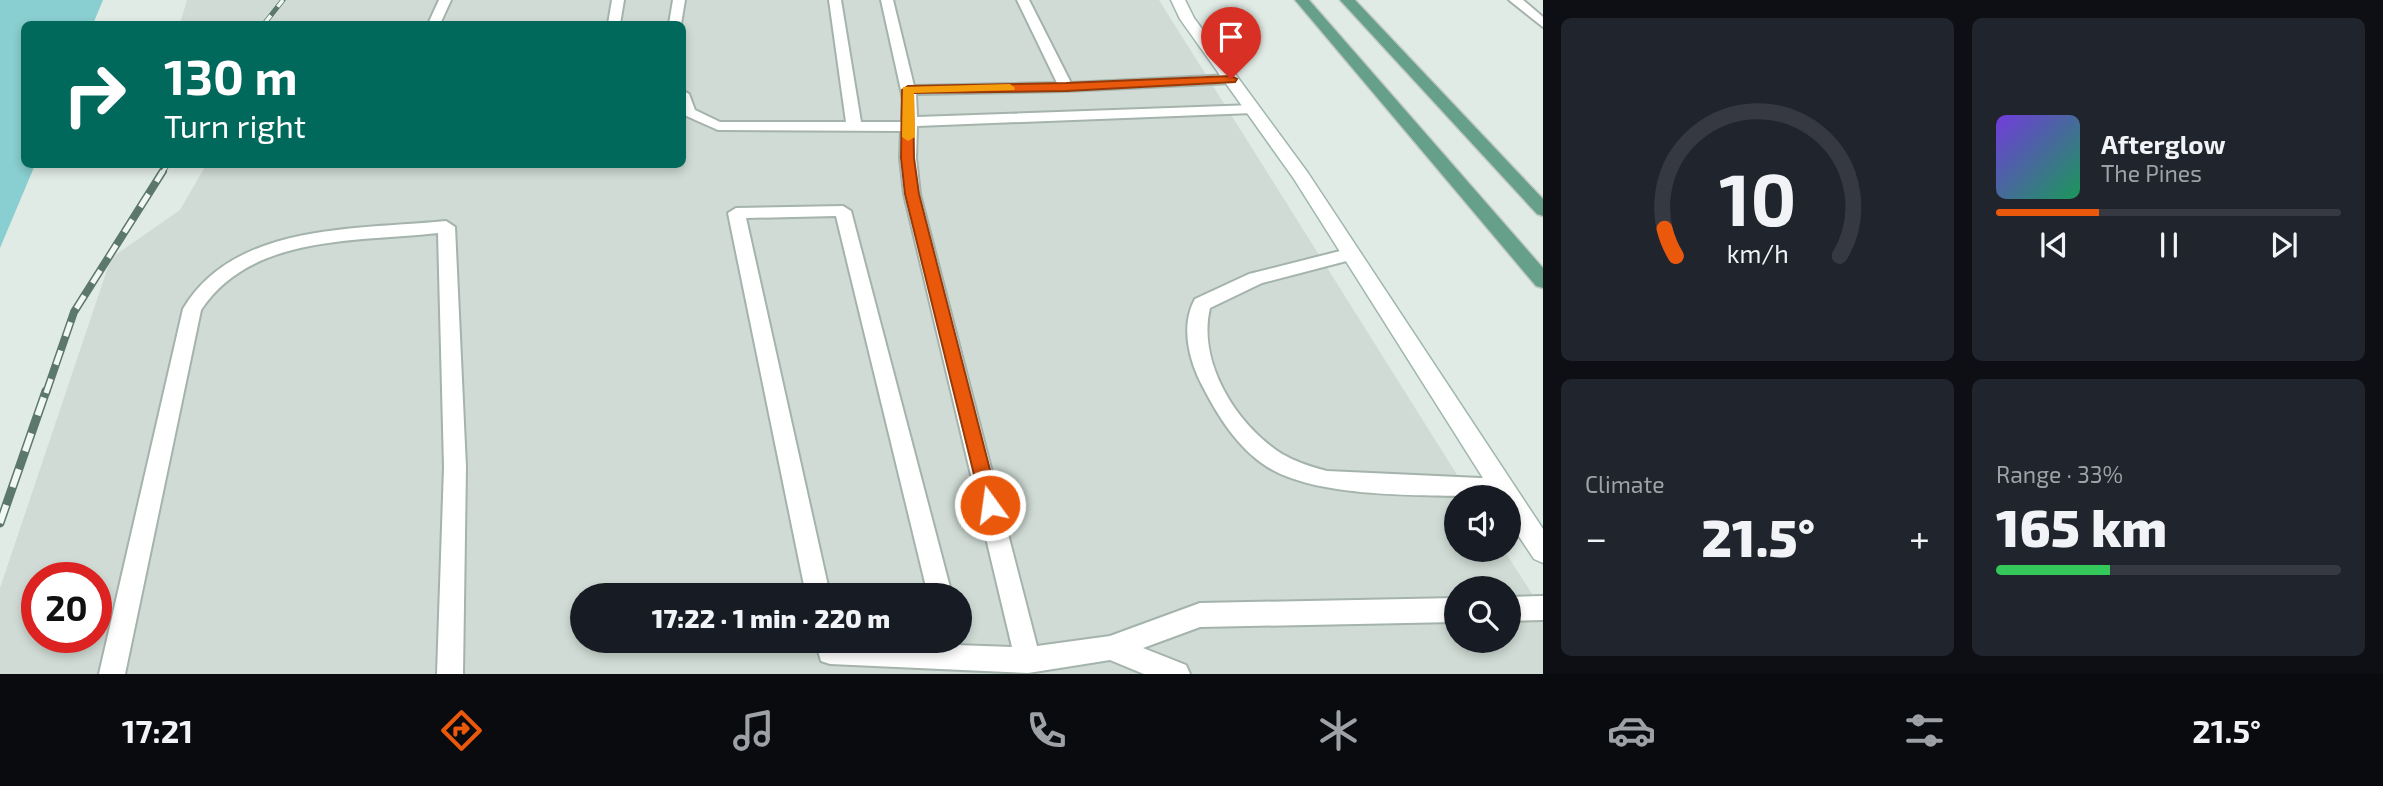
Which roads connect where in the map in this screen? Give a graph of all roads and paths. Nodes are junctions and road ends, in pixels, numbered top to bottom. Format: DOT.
graph roads {
  1 [pos="445,0"];
  2 [pos="618,0"];
  3 [pos="679,0"];
  4 [pos="835,0"];
  5 [pos="887,0"];
  6 [pos="1023,0"];
  7 [pos="1178,0"];
  8 [pos="1302,0"];
  9 [pos="1348,0"];
  10 [pos="1515,0"];
  11 [pos="435,21"];
  12 [pos="614,21"];
  13 [pos="676,21"];
  14 [pos="1543,23"];
  15 [pos="1231,79"];
  16 [pos="1066,87"];
  17 [pos="908,90"];
  18 [pos="686,105"];
  19 [pos="1253,109"];
  20 [pos="909,124"];
  21 [pos="854,127"];
  22 [pos="1543,210"];
  23 [pos="1352,254"];
  24 [pos="1543,281"];
  25 [pos="1500,485"];
  26 [pos="1444,490"];
  27 [pos="1521,517"];
  28 [pos="1543,551"];
  29 [pos="815,583"];
  30 [pos="937,583"];
  31 [pos="1543,608"];
  32 [pos="1521,609"];
  33 [pos="1444,610"];
  34 [pos="1110,648"];
  35 [pos="972,652"];
  36 [pos="1028,660"];
  37 [pos="112,674"];
  38 [pos="450,674"];
  39 [pos="1177,674"];
  1 -- 11 [label="lane"];
  2 -- 12 [label="lane"];
  3 -- 13 [label="lane"];
  4 -- 21 [label="lane"];
  5 -- 17 [label="lane"];
  6 -- 16 [label="lane"];
  7 -- 15 [label="street"];
  8 -- 24 [label="main road"];
  9 -- 22 [label="main road"];
  10 -- 14 [label="lane"];
  15 -- 16 [label="lane"];
  15 -- 19 [label="street"];
  16 -- 17 [label="lane"];
  17 -- 20 [label="lane"];
  18 -- 21 [label="lane"];
  19 -- 20 [label="lane"];
  19 -- 23 [label="street"];
  20 -- 21 [label="lane"];
  20 -- 36 [label="lane"];
  23 -- 25 [label="street"];
  23 -- 26 [label="lane"];
  27 -- 28 [label="street"];
  29 -- 30 [label="lane"];
  31 -- 32 [label="lane"];
  33 -- 34 [label="lane"];
  34 -- 36 [label="lane"];
  34 -- 39 [label="lane"];
  35 -- 36 [label="lane"];
  37 -- 38 [label="lane"];
}
